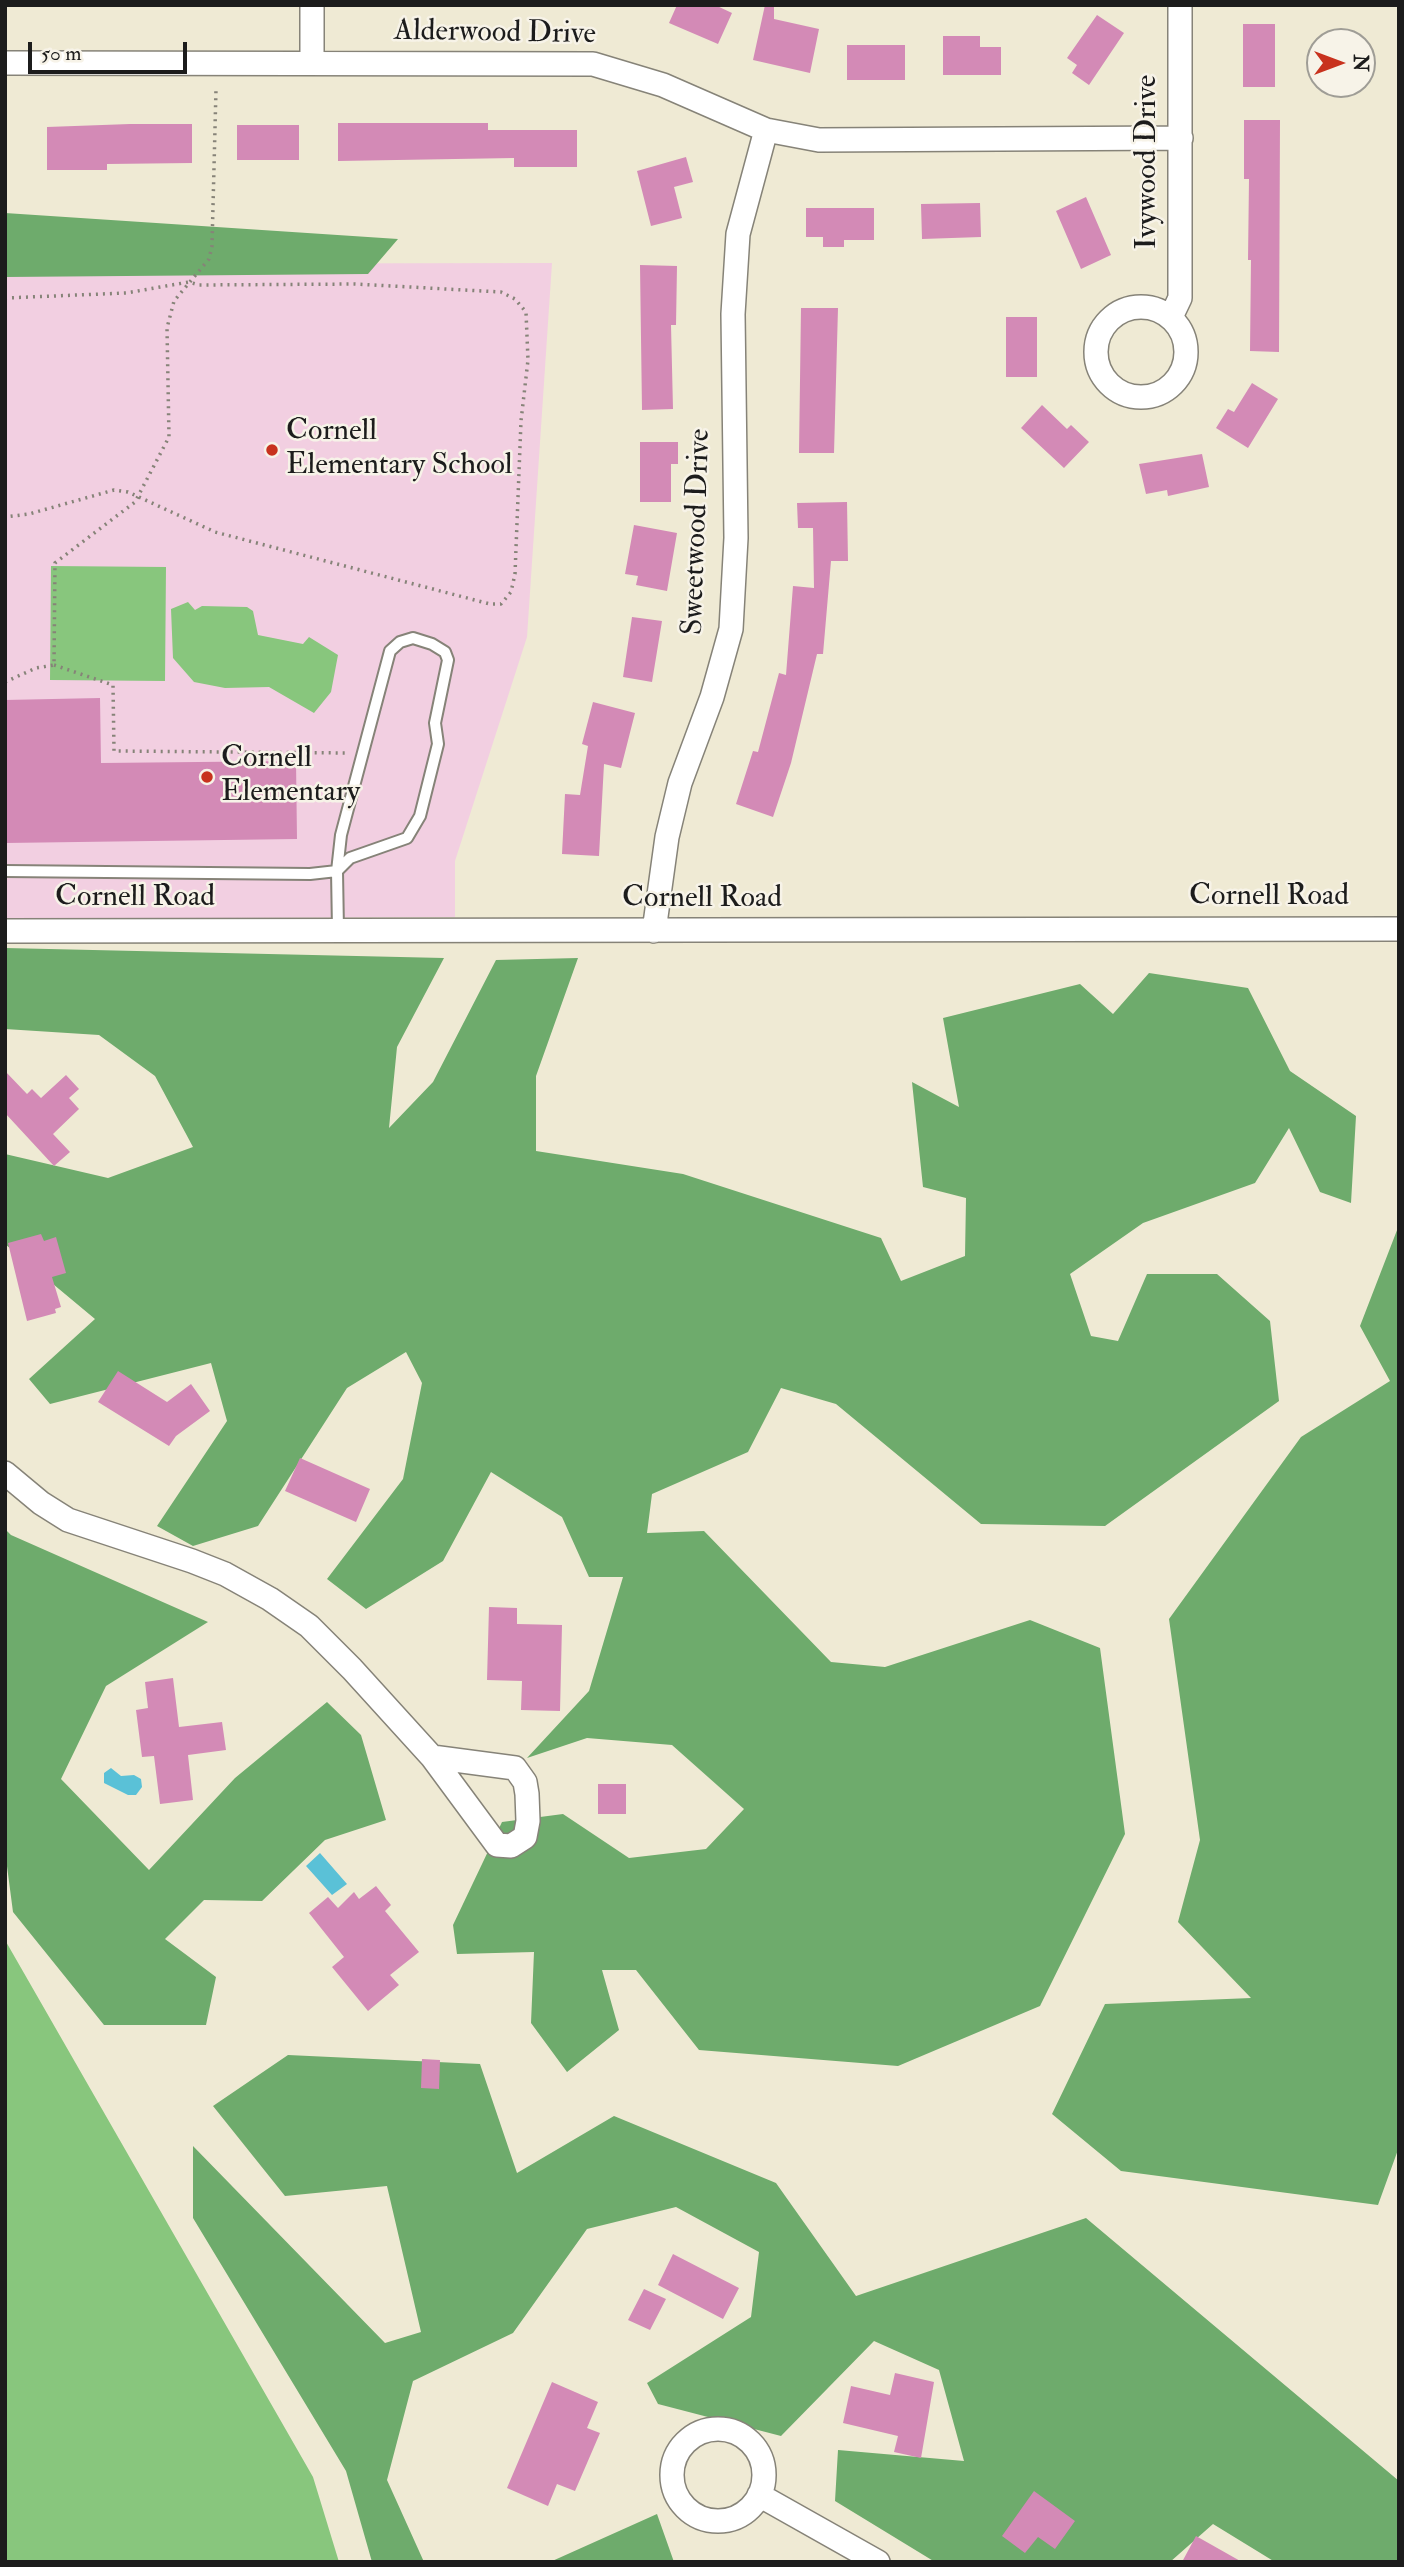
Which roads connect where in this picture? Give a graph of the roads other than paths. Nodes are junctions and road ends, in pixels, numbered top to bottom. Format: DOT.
graph roads {
  1 [pos="312,5"];
  2 [pos="1180,5"];
  3 [pos="312,62"];
  4 [pos="5,63"];
  5 [pos="766,130"];
  6 [pos="1181,138"];
  7 [pos="1171,317"];
  8 [pos="5,871"];
  9 [pos="337,871"];
  10 [pos="1399,929"];
  11 [pos="338,930"];
  12 [pos="5,931"];
  13 [pos="654,931"];
  14 [pos="5,1473"];
  15 [pos="432,1757"];
  16 [pos="759,2495"];
  17 [pos="878,2562"];
  1 -- 3 [label="street"];
  2 -- 6 [label="street, Ivywood Drive"];
  3 -- 4 [label="street, Alderwood Drive"];
  3 -- 5 [label="street, Alderwood Drive"];
  5 -- 6 [label="street, Alderwood Drive"];
  5 -- 13 [label="street, Sweetwood Drive"];
  6 -- 7 [label="street, Ivywood Drive"];
  7 -- 7 [label="street"];
  8 -- 9 [label="lane"];
  9 -- 9 [label="lane"];
  9 -- 11 [label="lane"];
  10 -- 13 [label="street, Cornell Road"];
  11 -- 12 [label="street, Cornell Road"];
  11 -- 13 [label="street, Cornell Road"];
  14 -- 15 [label="street"];
  15 -- 15 [label="street"];
  16 -- 16 [label="street"];
  16 -- 17 [label="street"];
}
